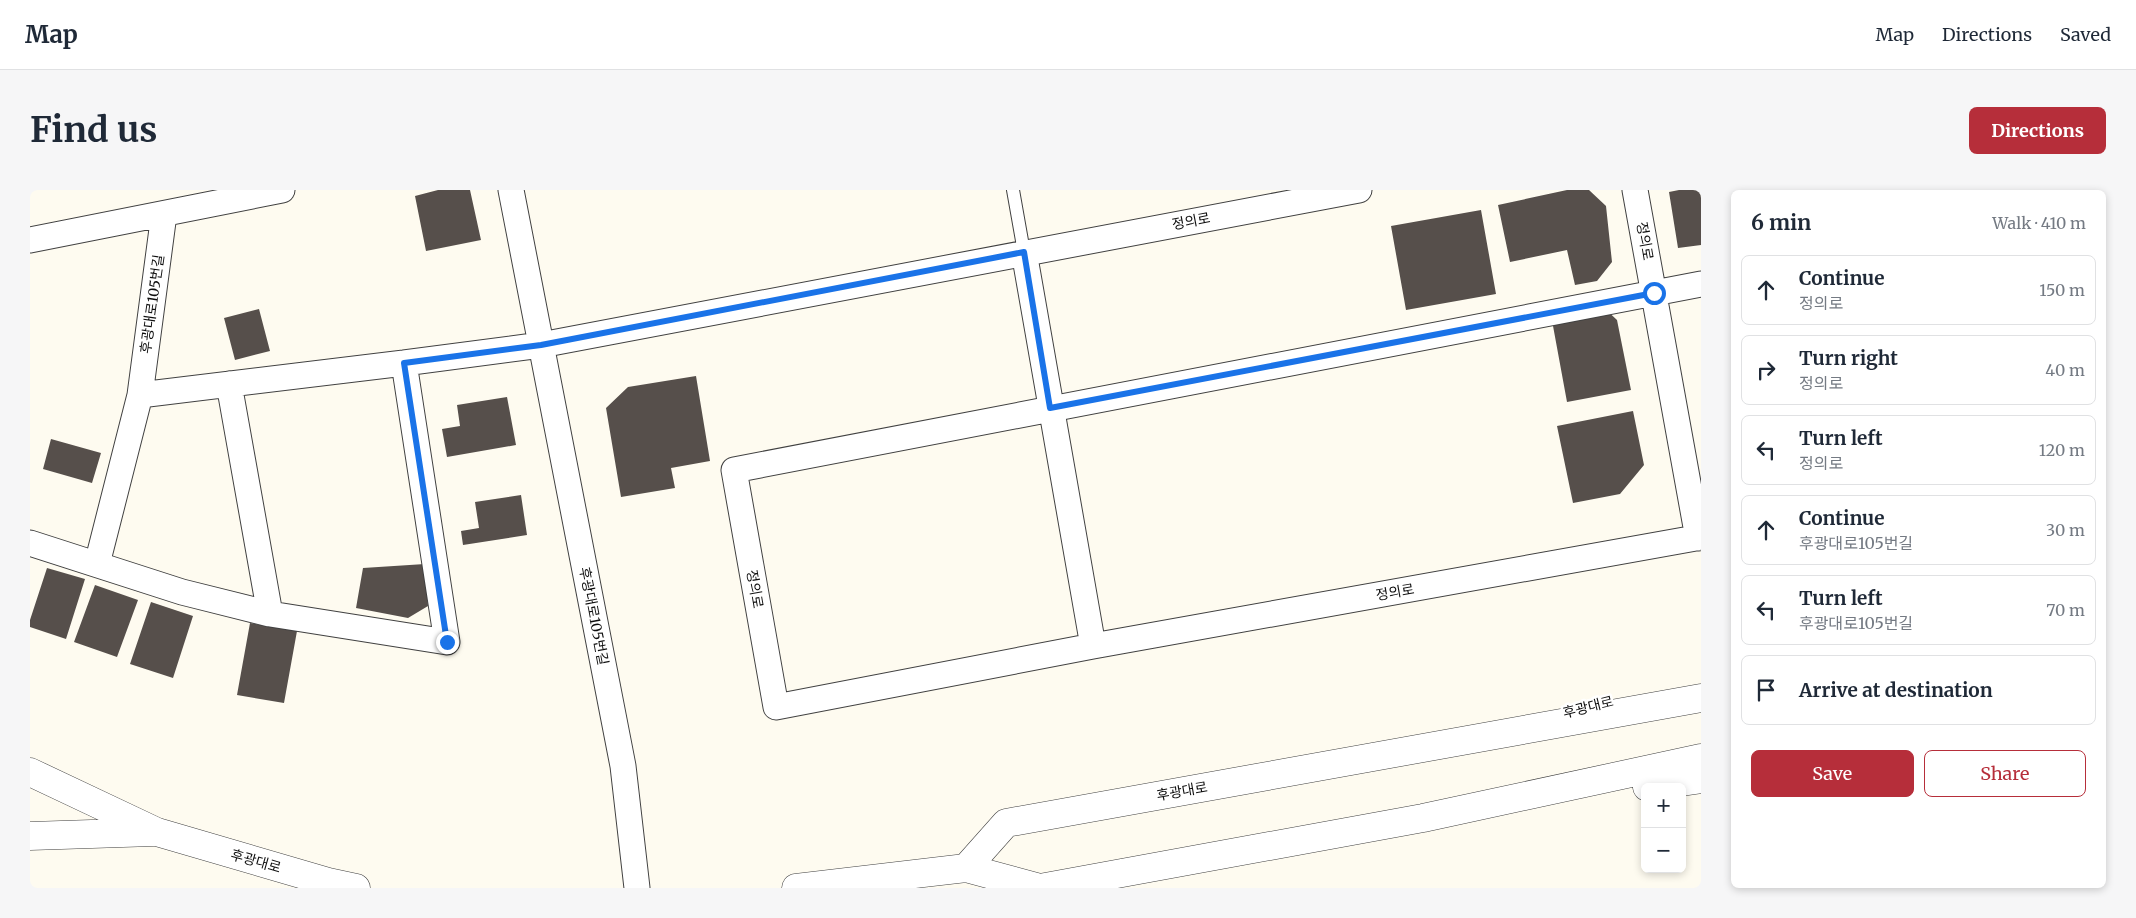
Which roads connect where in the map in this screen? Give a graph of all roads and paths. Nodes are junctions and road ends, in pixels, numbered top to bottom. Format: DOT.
graph roads {
  1 [pos="282,190"];
  2 [pos="511,190"];
  3 [pos="1013,190"];
  4 [pos="1359,190"];
  5 [pos="1635,190"];
  6 [pos="164,214"];
  7 [pos="30,240"];
  8 [pos="1024,252"];
  9 [pos="1701,284"];
  10 [pos="1654,293"];
  11 [pos="541,345"];
  12 [pos="404,363"];
  13 [pos="229,384"];
  14 [pos="140,395"];
  15 [pos="1050,408"];
  16 [pos="1700,538"];
  17 [pos="30,543"];
  18 [pos="97,564"];
  19 [pos="270,614"];
  20 [pos="1093,646"];
  21 [pos="1701,680"];
  22 [pos="1701,698"];
  23 [pos="1418,749"];
  24 [pos="1701,758"];
  25 [pos="30,772"];
  26 [pos="1701,779"];
  27 [pos="1674,783"];
  28 [pos="1641,788"];
  29 [pos="1423,818"];
  30 [pos="157,832"];
  31 [pos="30,836"];
  32 [pos="966,868"];
  33 [pos="356,888"];
  34 [pos="637,888"];
  35 [pos="796,888"];
  1 -- 6 [label="street"];
  2 -- 11 [label="street, 후광대로105번길"];
  3 -- 8 [label="lane"];
  4 -- 8 [label="street, 정의로"];
  5 -- 10 [label="street, 정의로"];
  6 -- 7 [label="street"];
  6 -- 14 [label="street, 후광대로105번길"];
  8 -- 11 [label="street, 정의로"];
  8 -- 15 [label="street"];
  9 -- 10 [label="street, 정의로"];
  10 -- 15 [label="street, 정의로"];
  10 -- 16 [label="street, 정의로"];
  11 -- 12 [label="street"];
  11 -- 34 [label="street, 후광대로105번길"];
  12 -- 13 [label="street"];
  12 -- 19 [label="street"];
  13 -- 14 [label="street"];
  13 -- 19 [label="street"];
  14 -- 18 [label="street, 후광대로105번길"];
  15 -- 20 [label="street"];
  15 -- 20 [label="street, 정의로"];
  16 -- 20 [label="street, 정의로"];
  17 -- 18 [label="street"];
  18 -- 19 [label="street"];
  21 -- 23 [label="street, 후광대로"];
  22 -- 23 [label="street, 후광대로"];
  23 -- 32 [label="street, 후광대로"];
  24 -- 29 [label="street"];
  25 -- 30 [label="street, 후광대로"];
  26 -- 27 [label="street"];
  28 -- 29 [label="street"];
  29 -- 32 [label="street"];
  30 -- 31 [label="street, 후광대로"];
  30 -- 33 [label="street, 후광대로"];
  32 -- 35 [label="street"];
}
